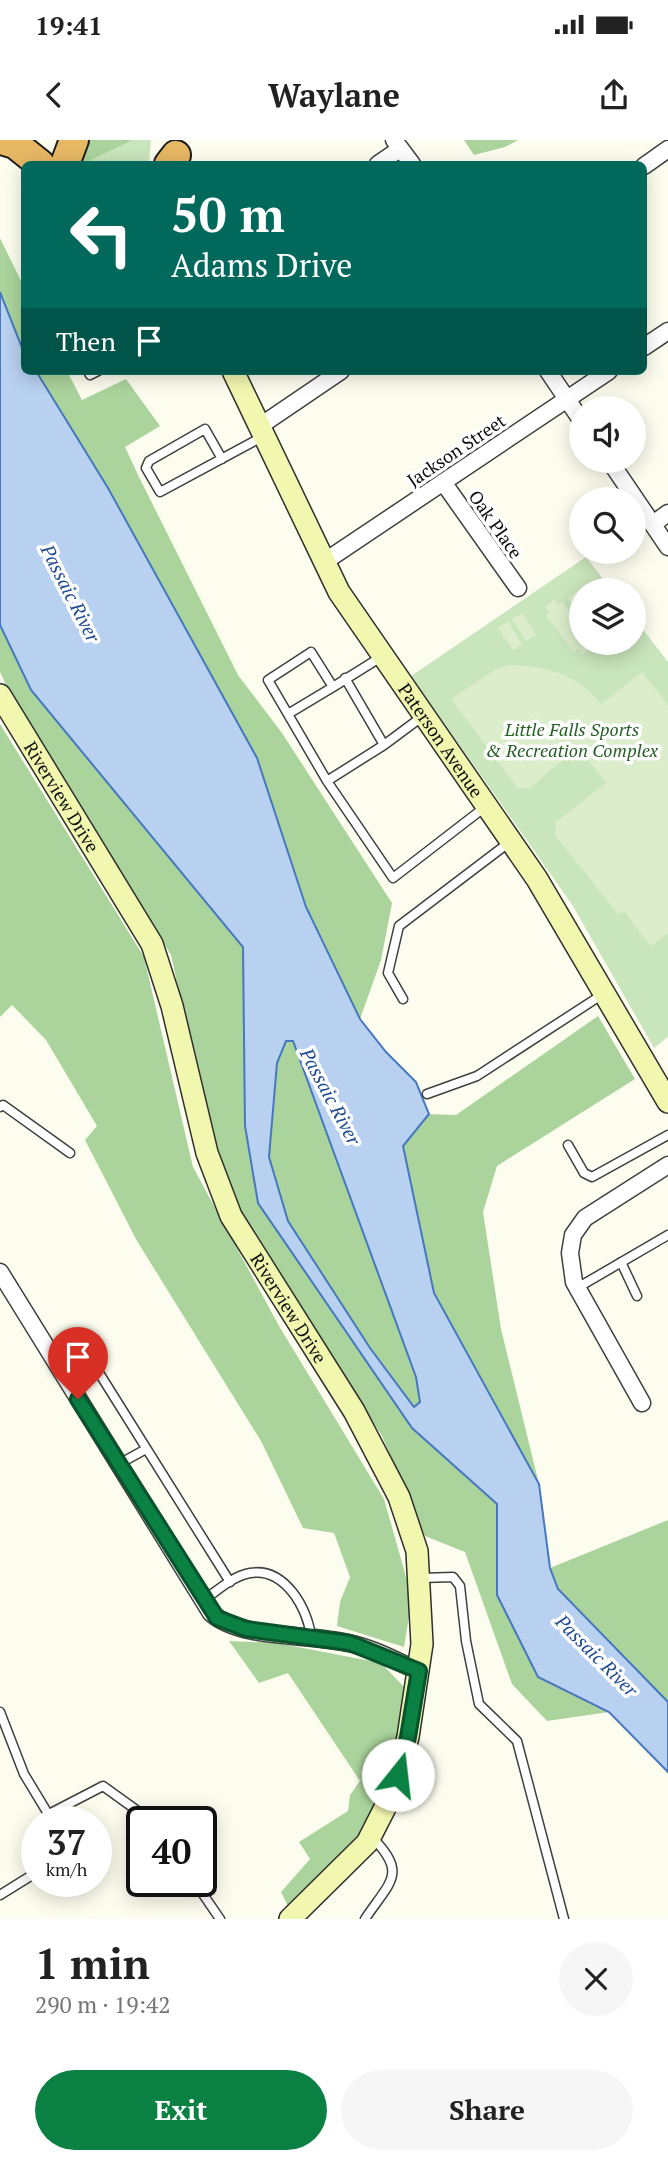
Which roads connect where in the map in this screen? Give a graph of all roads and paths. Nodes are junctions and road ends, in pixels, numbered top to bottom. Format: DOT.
graph roads {
  1 [pos="1,140"];
  2 [pos="74,140"];
  3 [pos="397,144"];
  4 [pos="668,149"];
  5 [pos="36,161"];
  6 [pos="66,161"];
  7 [pos="381,161"];
  8 [pos="410,161"];
  9 [pos="647,164"];
  10 [pos="668,331"];
  11 [pos="647,345"];
  12 [pos="235,375"];
  13 [pos="336,375"];
  14 [pos="551,375"];
  15 [pos="603,375"];
  16 [pos="567,400"];
  17 [pos="569,403"];
  18 [pos="262,431"];
  19 [pos="222,459"];
  20 [pos="618,473"];
  21 [pos="443,482"];
  22 [pos="668,513"];
  23 [pos="653,524"];
  24 [pos="668,547"];
  25 [pos="324,562"];
  26 [pos="518,588"];
  27 [pos="382,657"];
  28 [pos="345,678"];
  29 [pos="333,687"];
  30 [pos="0,695"];
  31 [pos="288,715"];
  32 [pos="423,716"];
  33 [pos="384,745"];
  34 [pos="327,781"];
  35 [pos="486,807"];
  36 [pos="511,841"];
  37 [pos="606,992"];
  38 [pos="403,999"];
  39 [pos="427,1094"];
  40 [pos="668,1102"];
  41 [pos="0,1107"];
  42 [pos="668,1135"];
  43 [pos="568,1145"];
  44 [pos="70,1153"];
  45 [pos="668,1165"];
  46 [pos="668,1235"];
  47 [pos="621,1262"];
  48 [pos="0,1272"];
  49 [pos="577,1288"];
  50 [pos="637,1296"];
  51 [pos="51,1356"];
  52 [pos="642,1403"];
  53 [pos="146,1449"];
  54 [pos="118,1464"];
  55 [pos="421,1578"];
  56 [pos="230,1582"];
  57 [pos="204,1600"];
  58 [pos="311,1637"];
  59 [pos="419,1671"];
  60 [pos="0,1712"];
  61 [pos="44,1806"];
  62 [pos="70,1806"];
  63 [pos="131,1806"];
  64 [pos="371,1836"];
  65 [pos="21,1882"];
  66 [pos="0,1895"];
  67 [pos="205,1897"];
  68 [pos="220,1919"];
  69 [pos="290,1919"];
  70 [pos="365,1919"];
  71 [pos="564,1919"];
  1 -- 5 [label="highway"];
  2 -- 6 [label="highway"];
  3 -- 7 [label="street"];
  3 -- 8 [label="street"];
  4 -- 9 [label="street"];
  10 -- 11 [label="street"];
  12 -- 18 [label="street, Paterson Avenue"];
  13 -- 18 [label="street"];
  14 -- 16 [label="street"];
  15 -- 16 [label="street, Jackson Street"];
  16 -- 17 [label="street"];
  16 -- 21 [label="street, Jackson Street"];
  18 -- 19 [label="lane"];
  18 -- 25 [label="street, Paterson Avenue"];
  19 -- 19 [label="lane"];
  20 -- 23 [label="street"];
  21 -- 25 [label="street, Jackson Street"];
  21 -- 26 [label="street, Oak Place"];
  22 -- 23 [label="street"];
  23 -- 24 [label="street"];
  25 -- 27 [label="street, Paterson Avenue"];
  27 -- 28 [label="lane"];
  27 -- 32 [label="street, Paterson Avenue"];
  28 -- 29 [label="lane"];
  28 -- 33 [label="lane"];
  29 -- 31 [label="lane"];
  29 -- 31 [label="lane"];
  30 -- 55 [label="street, Riverview Drive"];
  31 -- 34 [label="lane"];
  32 -- 33 [label="lane"];
  32 -- 35 [label="street, Paterson Avenue"];
  33 -- 34 [label="lane"];
  34 -- 35 [label="lane"];
  35 -- 36 [label="street, Paterson Avenue"];
  36 -- 37 [label="street, Paterson Avenue"];
  36 -- 38 [label="lane"];
  37 -- 39 [label="lane"];
  37 -- 40 [label="street, Paterson Avenue"];
  41 -- 44 [label="lane"];
  42 -- 43 [label="lane"];
  45 -- 49 [label="street"];
  46 -- 47 [label="lane"];
  47 -- 49 [label="lane"];
  47 -- 50 [label="lane"];
  48 -- 51 [label="street"];
  49 -- 52 [label="street"];
  51 -- 53 [label="lane"];
  51 -- 54 [label="street"];
  53 -- 54 [label="lane"];
  53 -- 56 [label="lane"];
  54 -- 57 [label="street"];
  55 -- 59 [label="street, Riverview Drive"];
  55 -- 71 [label="lane"];
  56 -- 57 [label="lane"];
  56 -- 58 [label="lane"];
  57 -- 58 [label="street"];
  58 -- 59 [label="street"];
  59 -- 64 [label="street, Riverview Drive"];
  60 -- 61 [label="lane"];
  62 -- 63 [label="lane"];
  64 -- 69 [label="street, Riverview Drive"];
  64 -- 70 [label="lane"];
  65 -- 66 [label="lane"];
  67 -- 68 [label="lane"];
}
